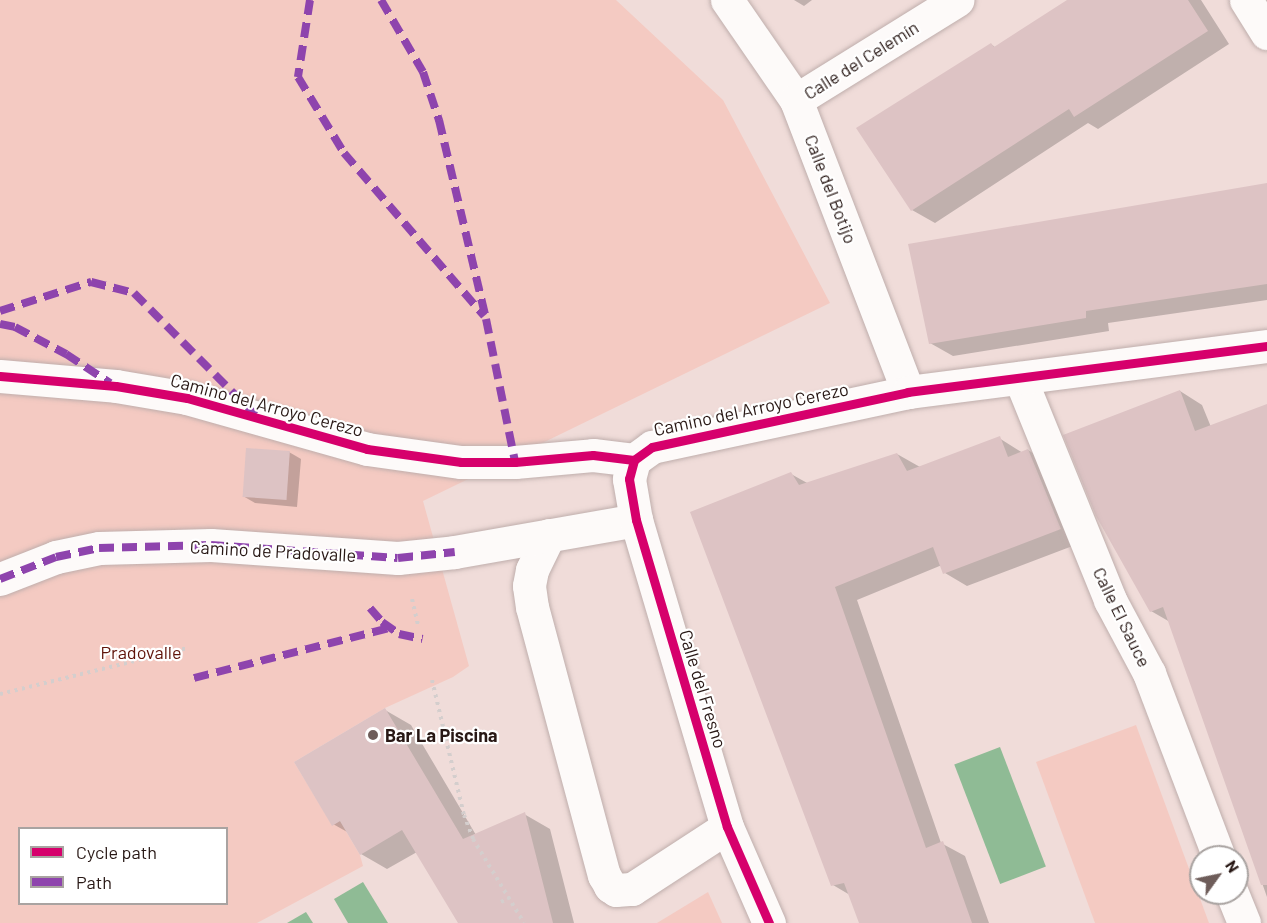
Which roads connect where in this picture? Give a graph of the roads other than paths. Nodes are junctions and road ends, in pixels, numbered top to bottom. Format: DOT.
graph roads {
  1 [pos="727,0"];
  2 [pos="957,0"];
  3 [pos="1246,0"];
  4 [pos="1267,33"];
  5 [pos="796,100"];
  6 [pos="1267,346"];
  7 [pos="0,376"];
  8 [pos="1020,378"];
  9 [pos="908,392"];
  10 [pos="634,460"];
  11 [pos="636,520"];
  12 [pos="549,535"];
  13 [pos="0,579"];
  14 [pos="727,827"];
  15 [pos="1214,845"];
  16 [pos="1237,905"];
  17 [pos="769,923"];
  18 [pos="1244,923"];
  1 -- 5 [label="street, Calle del Botijo"];
  2 -- 5 [label="street, Calle del Celemín"];
  3 -- 4 [label="street"];
  5 -- 9 [label="street, Calle del Botijo"];
  6 -- 8 [label="street, Camino del Arroyo Cerezo"];
  7 -- 10 [label="street, Camino del Arroyo Cerezo"];
  8 -- 9 [label="street, Camino del Arroyo Cerezo"];
  8 -- 15 [label="street, Calle El Sauce"];
  9 -- 10 [label="street, Camino del Arroyo Cerezo"];
  10 -- 11 [label="street, Calle del Fresno"];
  11 -- 12 [label="street"];
  11 -- 14 [label="street, Calle del Fresno"];
  12 -- 13 [label="street, Camino de Pradovalle"];
  12 -- 14 [label="street"];
  14 -- 17 [label="street, Calle del Fresno"];
  16 -- 18 [label="street"];
}
